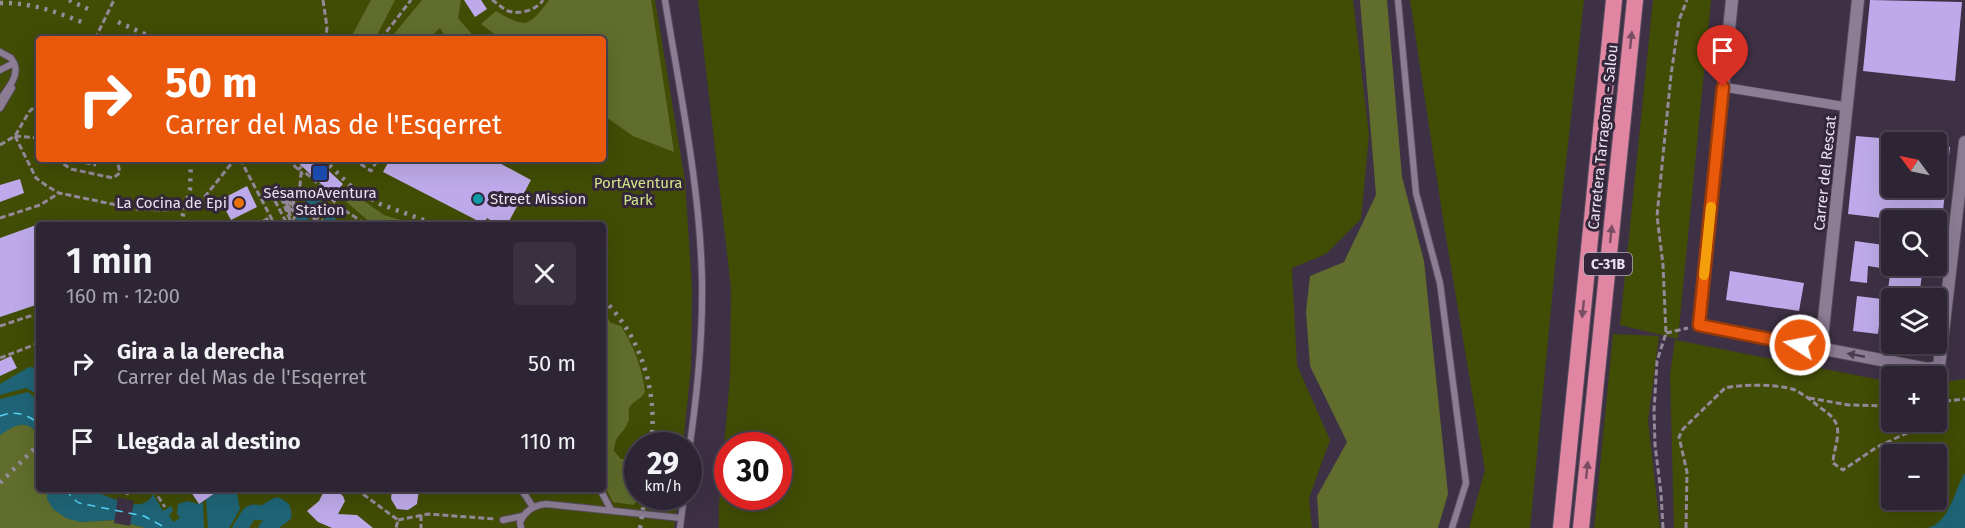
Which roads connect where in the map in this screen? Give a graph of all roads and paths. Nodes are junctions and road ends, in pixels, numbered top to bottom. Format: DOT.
graph roads {
  1 [pos="114,0"];
  2 [pos="323,0"];
  3 [pos="411,0"];
  4 [pos="492,0"];
  5 [pos="543,0"];
  6 [pos="666,0"];
  7 [pos="1398,0"];
  8 [pos="1614,0"];
  9 [pos="1635,0"];
  10 [pos="1687,0"];
  11 [pos="1732,0"];
  12 [pos="1858,0"];
  13 [pos="96,36"];
  14 [pos="326,36"];
  15 [pos="383,36"];
  16 [pos="0,52"];
  17 [pos="16,66"];
  18 [pos="0,70"];
  19 [pos="1723,87"];
  20 [pos="0,100"];
  21 [pos="36,105"];
  22 [pos="1847,107"];
  23 [pos="0,108"];
  24 [pos="15,136"];
  25 [pos="36,138"];
  26 [pos="1965,142"];
  27 [pos="0,145"];
  28 [pos="60,162"];
  29 [pos="80,162"];
  30 [pos="95,162"];
  31 [pos="116,162"];
  32 [pos="233,162"];
  33 [pos="242,162"];
  34 [pos="290,162"];
  35 [pos="306,162"];
  36 [pos="357,162"];
  37 [pos="376,162"];
  38 [pos="298,170"];
  39 [pos="302,173"];
  40 [pos="94,174"];
  41 [pos="59,193"];
  42 [pos="271,217"];
  43 [pos="0,218"];
  44 [pos="289,221"];
  45 [pos="261,222"];
  46 [pos="274,222"];
  47 [pos="361,222"];
  48 [pos="36,314"];
  49 [pos="1699,325"];
  50 [pos="0,326"];
  51 [pos="1666,333"];
  52 [pos="36,344"];
  53 [pos="1821,348"];
  54 [pos="0,358"];
  55 [pos="1807,398"];
  56 [pos="1965,399"];
  57 [pos="1947,401"];
  58 [pos="1881,406"];
  59 [pos="692,432"];
  60 [pos="1909,432"];
  61 [pos="128,492"];
  62 [pos="155,492"];
  63 [pos="360,492"];
  64 [pos="523,492"];
  65 [pos="602,492"];
  66 [pos="127,495"];
  67 [pos="164,505"];
  68 [pos="533,507"];
  69 [pos="611,510"];
  70 [pos="682,510"];
  71 [pos="421,515"];
  72 [pos="523,516"];
  73 [pos="681,518"];
  74 [pos="398,520"];
  75 [pos="499,520"];
  76 [pos="396,528"];
  77 [pos="421,528"];
  78 [pos="521,528"];
  79 [pos="680,528"];
  80 [pos="1452,528"];
  81 [pos="1561,528"];
  82 [pos="1581,528"];
  83 [pos="1663,528"];
  84 [pos="1686,528"];
  1 -- 13 [label="path"];
  2 -- 14 [label="path"];
  3 -- 15 [label="path"];
  4 -- 5 [label="path"];
  6 -- 59 [label="lane"];
  7 -- 80 [label="lane"];
  8 -- 81 [label="highway, Carretera Tarragona - Salou / C-31B, one-way"];
  82 -- 9 [label="highway, Carretera Tarragona - Salou / C-31B, one-way"];
  10 -- 51 [label="path"];
  11 -- 19 [label="street"];
  12 -- 22 [label="street, Carrer del Rescat"];
  16 -- 17 [label="lane"];
  17 -- 18 [label="lane"];
  17 -- 20 [label="lane"];
  17 -- 23 [label="lane"];
  19 -- 22 [label="street"];
  19 -- 49 [label="street"];
  21 -- 24 [label="path"];
  22 -- 53 [label="street, Carrer del Rescat"];
  24 -- 25 [label="path"];
  24 -- 27 [label="path"];
  24 -- 41 [label="path"];
  26 -- 53 [label="street, one-way"];
  28 -- 40 [label="path"];
  29 -- 30 [label="path"];
  30 -- 40 [label="path"];
  31 -- 40 [label="path"];
  32 -- 41 [label="path"];
  33 -- 42 [label="path"];
  34 -- 38 [label="path"];
  35 -- 38 [label="path"];
  36 -- 37 [label="path"];
  38 -- 39 [label="path"];
  39 -- 44 [label="path"];
  39 -- 47 [label="path"];
  41 -- 43 [label="path"];
  42 -- 45 [label="path"];
  42 -- 46 [label="path"];
  44 -- 44 [label="path"];
  48 -- 50 [label="path"];
  49 -- 51 [label="path"];
  49 -- 53 [label="street"];
  51 -- 83 [label="path"];
  52 -- 54 [label="path"];
  55 -- 58 [label="path"];
  55 -- 60 [label="path"];
  55 -- 84 [label="path"];
  56 -- 57 [label="path"];
  61 -- 66 [label="path"];
  62 -- 67 [label="path"];
  63 -- 74 [label="path"];
  64 -- 68 [label="lane"];
  65 -- 69 [label="lane"];
  68 -- 69 [label="lane"];
  68 -- 72 [label="lane"];
  69 -- 73 [label="lane"];
  70 -- 73 [label="lane"];
  71 -- 74 [label="path"];
  71 -- 75 [label="path"];
  71 -- 77 [label="path"];
  72 -- 75 [label="lane"];
  72 -- 78 [label="lane"];
  73 -- 79 [label="lane"];
  74 -- 76 [label="path"];
}
